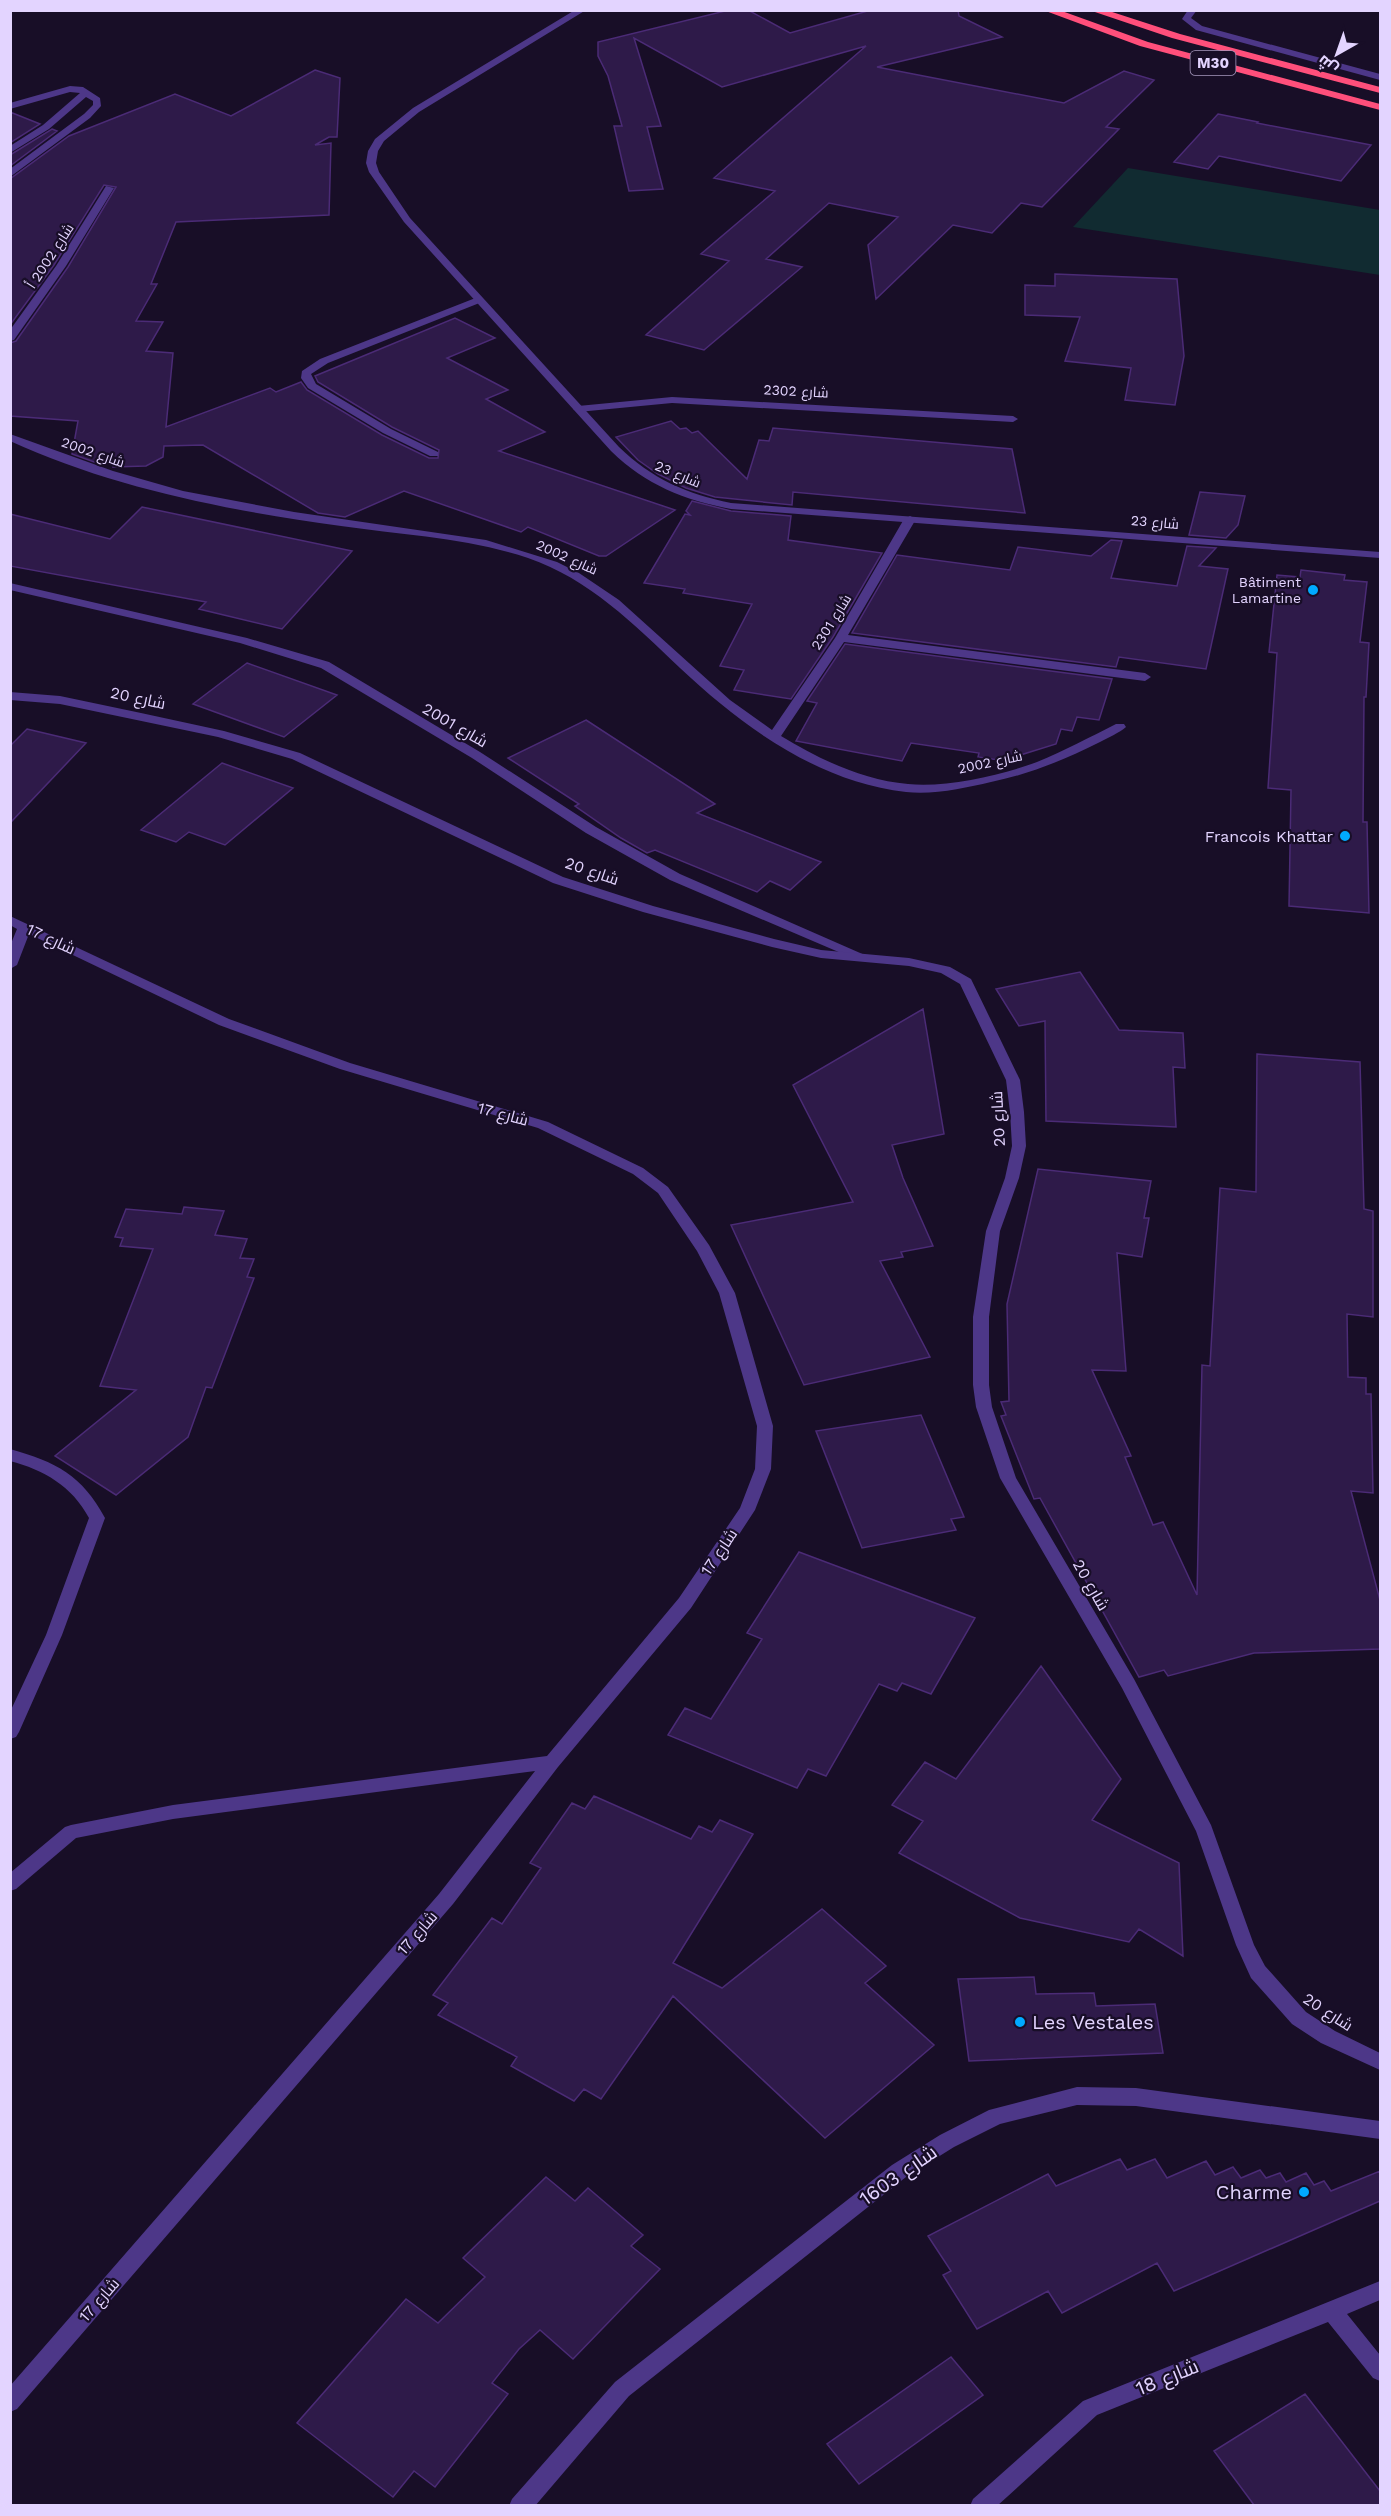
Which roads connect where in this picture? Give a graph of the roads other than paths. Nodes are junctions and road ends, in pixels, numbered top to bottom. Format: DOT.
graph roads {
  1 [pos="582,10"];
  2 [pos="1048,10"];
  3 [pos="1094,10"];
  4 [pos="1193,10"];
  5 [pos="1380,77"];
  6 [pos="1380,90"];
  7 [pos="87,92"];
  8 [pos="10,106"];
  9 [pos="1380,107"];
  10 [pos="10,150"];
  11 [pos="10,174"];
  12 [pos="109,188"];
  13 [pos="478,300"];
  14 [pos="10,338"];
  15 [pos="578,409"];
  16 [pos="1013,419"];
  17 [pos="10,437"];
  18 [pos="434,454"];
  19 [pos="910,519"];
  20 [pos="1380,555"];
  21 [pos="10,586"];
  22 [pos="841,638"];
  23 [pos="1144,677"];
  24 [pos="10,696"];
  25 [pos="1120,727"];
  26 [pos="773,738"];
  27 [pos="18,923"];
  28 [pos="860,956"];
  29 [pos="10,965"];
  30 [pos="10,1455"];
  31 [pos="10,1732"];
  32 [pos="552,1762"];
  33 [pos="10,1884"];
  34 [pos="1380,2062"];
  35 [pos="1380,2130"];
  36 [pos="1380,2291"];
  37 [pos="1332,2312"];
  38 [pos="1380,2371"];
  39 [pos="10,2402"];
  40 [pos="520,2505"];
  41 [pos="981,2505"];
  1 -- 13 [label="street, شارع 23"];
  2 -- 9 [label="highway, M30"];
  3 -- 6 [label="highway, M30"];
  4 -- 5 [label="street"];
  7 -- 8 [label="street"];
  7 -- 10 [label="street"];
  7 -- 11 [label="street"];
  12 -- 14 [label="street, شارع 2002 أ"];
  13 -- 15 [label="street, شارع 23"];
  13 -- 18 [label="street"];
  15 -- 16 [label="street, شارع 2302"];
  15 -- 19 [label="street, شارع 23"];
  17 -- 26 [label="street, شارع 2002"];
  19 -- 20 [label="street, شارع 23"];
  19 -- 22 [label="street, شارع 2301"];
  21 -- 28 [label="street, شارع 2001"];
  22 -- 23 [label="street"];
  22 -- 26 [label="street, شارع 2301"];
  24 -- 28 [label="street, شارع 20"];
  25 -- 26 [label="street, شارع 2002"];
  27 -- 29 [label="street"];
  27 -- 32 [label="street, شارع 17"];
  28 -- 34 [label="street, شارع 20"];
  30 -- 31 [label="street"];
  32 -- 33 [label="street"];
  32 -- 39 [label="street, شارع 17"];
  35 -- 40 [label="street, شارع 1603"];
  36 -- 37 [label="street, شارع 18"];
  37 -- 38 [label="street"];
  37 -- 41 [label="street, شارع 18"];
}
